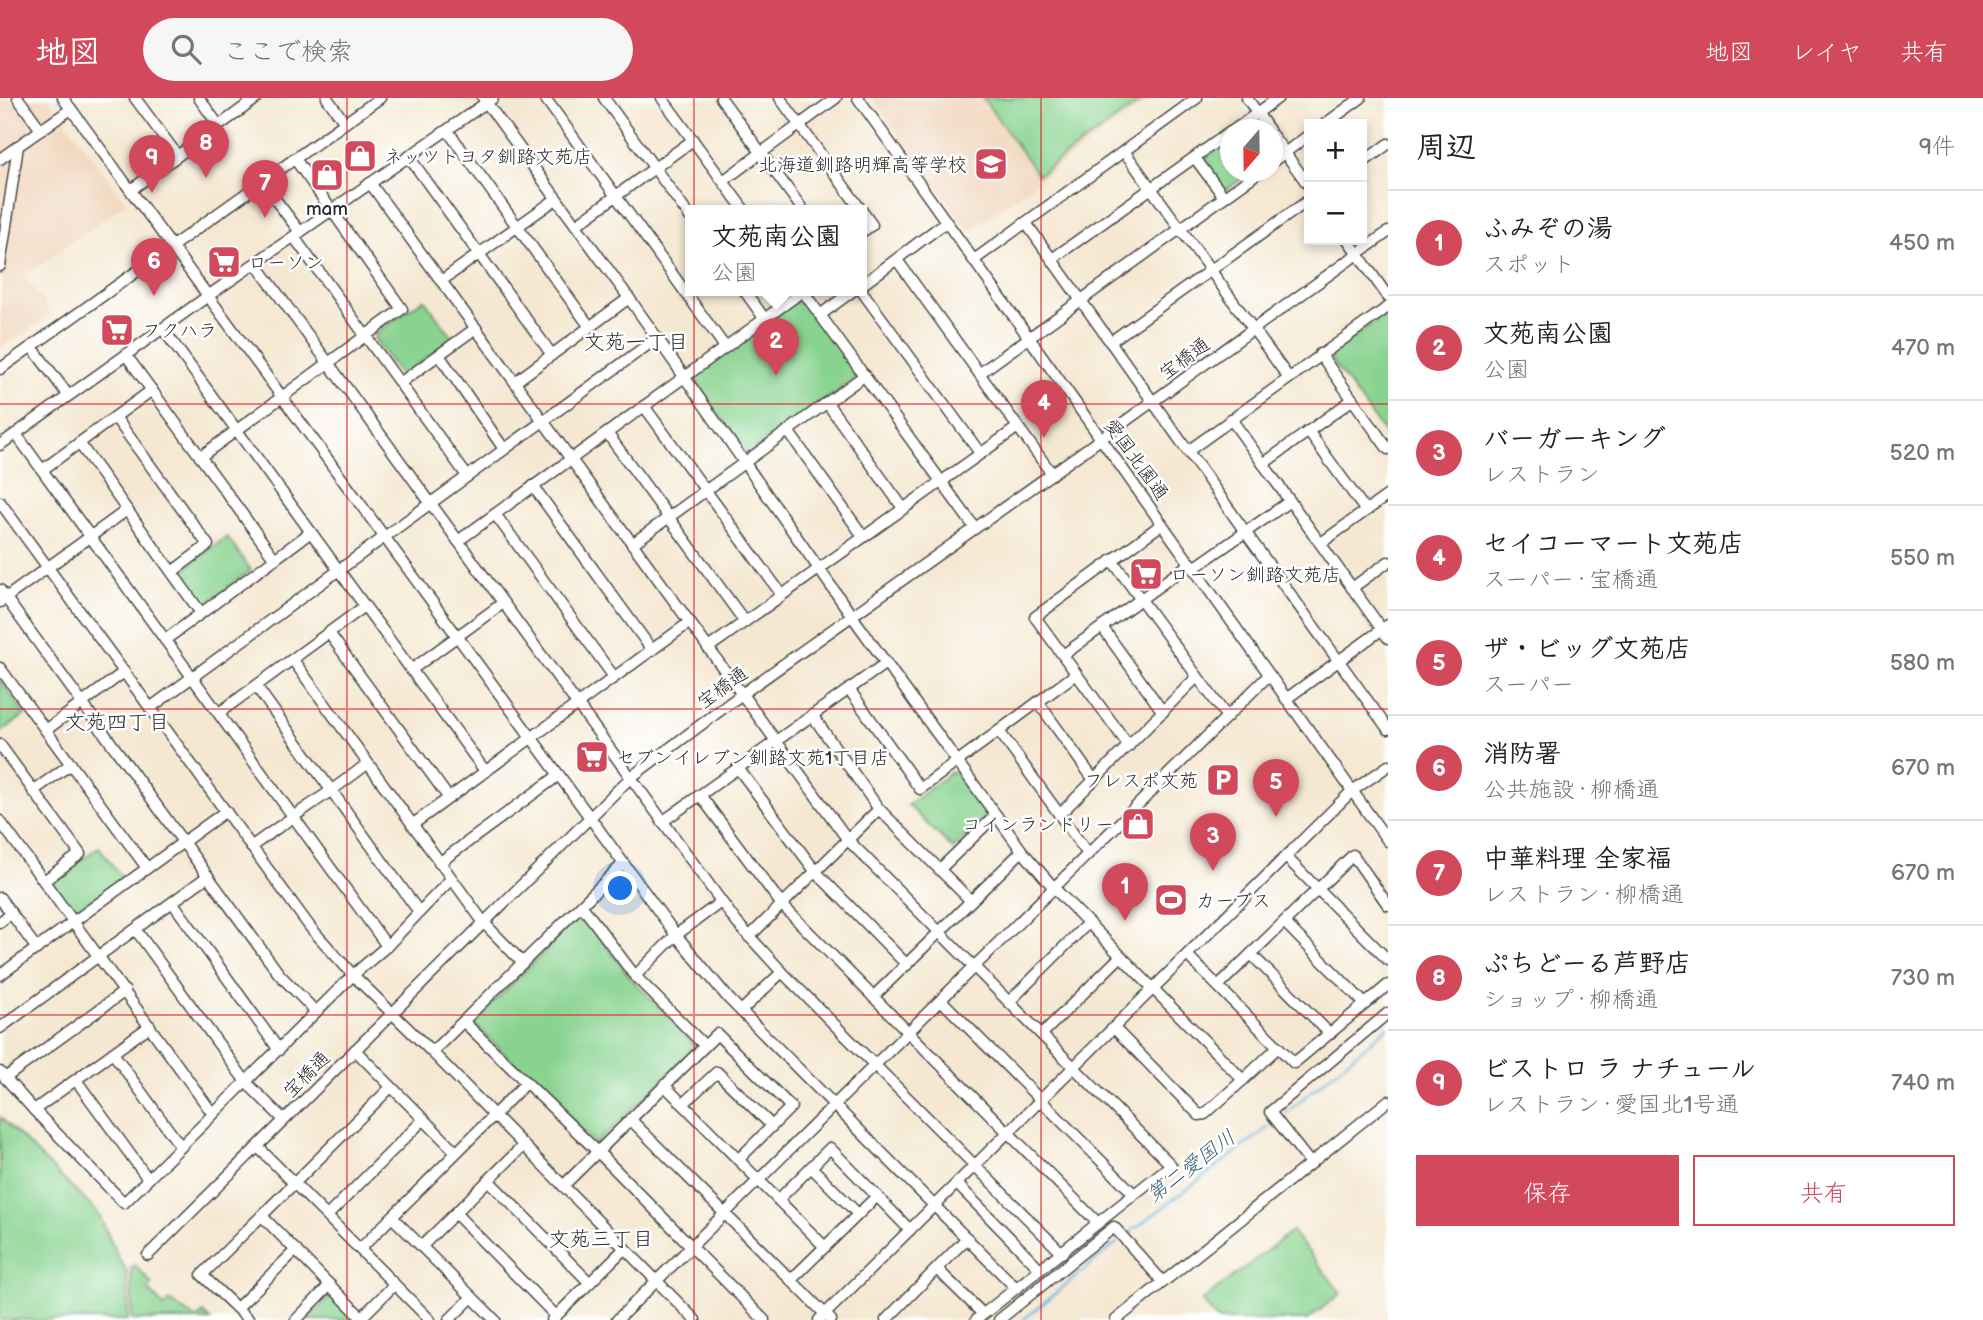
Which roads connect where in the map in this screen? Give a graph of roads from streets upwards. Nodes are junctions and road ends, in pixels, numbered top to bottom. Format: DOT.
graph roads {
  1 [pos="18,98"];
  2 [pos="63,98"];
  3 [pos="135,98"];
  4 [pos="199,98"];
  5 [pos="257,98"];
  6 [pos="327,98"];
  7 [pos="380,98"];
  8 [pos="545,98"];
  9 [pos="604,98"];
  10 [pos="662,98"];
  11 [pos="721,98"];
  12 [pos="780,98"];
  13 [pos="836,98"];
  14 [pos="858,98"];
  15 [pos="1197,98"];
  16 [pos="1247,98"];
  17 [pos="1278,98"];
  18 [pos="1361,98"];
  19 [pos="487,100"];
  20 [pos="71,109"];
  21 [pos="1257,113"];
  22 [pos="1249,119"];
  23 [pos="1261,119"];
  24 [pos="1332,119"];
  25 [pos="345,123"];
  26 [pos="799,125"];
  27 [pos="219,126"];
  28 [pos="41,130"];
  29 [pos="448,131"];
  30 [pos="1304,139"];
  31 [pos="693,140"];
  32 [pos="1220,140"];
  33 [pos="1388,144"];
  34 [pos="18,146"];
  35 [pos="1283,150"];
  36 [pos="1124,151"];
  37 [pos="761,152"];
  38 [pos="1285,153"];
  39 [pos="177,155"];
  40 [pos="409,157"];
  41 [pos="1195,158"];
  42 [pos="0,159"];
  43 [pos="295,159"];
  44 [pos="1367,159"];
  45 [pos="655,169"];
  46 [pos="723,181"];
  47 [pos="262,182"];
  48 [pos="1245,182"];
  49 [pos="1306,182"];
  50 [pos="370,183"];
  51 [pos="1151,188"];
  52 [pos="132,189"];
  53 [pos="616,196"];
  54 [pos="1224,197"];
  55 [pos="556,199"];
  56 [pos="1304,204"];
  57 [pos="740,205"];
  58 [pos="799,205"];
  59 [pos="857,205"];
  60 [pos="333,210"];
  61 [pos="685,210"];
  62 [pos="946,222"];
  63 [pos="1026,223"];
  64 [pos="576,225"];
  65 [pos="516,227"];
  66 [pos="1180,229"];
  67 [pos="1388,232"];
  68 [pos="297,235"];
  69 [pos="1352,245"];
  70 [pos="172,246"];
  71 [pos="1358,254"];
  72 [pos="479,255"];
  73 [pos="1052,259"];
  74 [pos="897,260"];
  75 [pos="974,260"];
  76 [pos="256,264"];
  77 [pos="0,266"];
  78 [pos="1210,270"];
  79 [pos="442,281"];
  80 [pos="867,281"];
  81 [pos="685,292"];
  82 [pos="208,296"];
  83 [pos="688,296"];
  84 [pos="748,296"];
  85 [pos="794,296"];
  86 [pos="806,296"];
  87 [pos="846,296"];
  88 [pos="864,296"];
  89 [pos="1388,297"];
  90 [pos="629,298"];
  91 [pos="1080,300"];
  92 [pos="1388,307"];
  93 [pos="820,315"];
  94 [pos="764,318"];
  95 [pos="590,327"];
  96 [pos="476,328"];
  97 [pos="163,329"];
  98 [pos="1253,330"];
  99 [pos="366,336"];
  100 [pos="657,338"];
  101 [pos="1028,338"];
  102 [pos="1110,342"];
  103 [pos="32,346"];
  104 [pos="725,347"];
  105 [pos="1320,354"];
  106 [pos="126,355"];
  107 [pos="439,355"];
  108 [pos="552,355"];
  109 [pos="329,363"];
  110 [pos="0,369"];
  111 [pos="980,373"];
  112 [pos="865,375"];
  113 [pos="684,376"];
  114 [pos="1288,377"];
  115 [pos="515,382"];
  116 [pos="400,383"];
  117 [pos="152,390"];
  118 [pos="68,395"];
  119 [pos="283,397"];
  120 [pos="1352,400"];
  121 [pos="1153,402"];
  122 [pos="827,403"];
  123 [pos="644,406"];
  124 [pos="115,417"];
  125 [pos="1231,419"];
  126 [pos="543,421"];
  127 [pos="1018,427"];
  128 [pos="238,430"];
  129 [pos="788,431"];
  130 [pos="1308,431"];
  131 [pos="607,433"];
  132 [pos="16,434"];
  133 [pos="1102,438"];
  134 [pos="79,443"];
  135 [pos="0,445"];
  136 [pos="504,449"];
  137 [pos="1388,449"];
  138 [pos="1188,451"];
  139 [pos="980,453"];
  140 [pos="200,457"];
  141 [pos="570,459"];
  142 [pos="744,463"];
  143 [pos="1263,464"];
  144 [pos="42,470"];
  145 [pos="1052,474"];
  146 [pos="467,476"];
  147 [pos="941,481"];
  148 [pos="533,486"];
  149 [pos="706,490"];
  150 [pos="1388,495"];
  151 [pos="1290,501"];
  152 [pos="0,502"];
  153 [pos="430,503"];
  154 [pos="903,508"];
  155 [pos="127,510"];
  156 [pos="1366,511"];
  157 [pos="495,514"];
  158 [pos="669,517"];
  159 [pos="1162,524"];
  160 [pos="975,528"];
  161 [pos="311,532"];
  162 [pos="1245,533"];
  163 [pos="385,536"];
  164 [pos="863,536"];
  165 [pos="90,537"];
  166 [pos="458,541"];
  167 [pos="1321,543"];
  168 [pos="632,544"];
  169 [pos="275,559"];
  170 [pos="1112,560"];
  171 [pos="1388,562"];
  172 [pos="1193,566"];
  173 [pos="48,567"];
  174 [pos="818,568"];
  175 [pos="339,570"];
  176 [pos="172,572"];
  177 [pos="1352,589"];
  178 [pos="782,595"];
  179 [pos="2,597"];
  180 [pos="1140,599"];
  181 [pos="503,603"];
  182 [pos="365,606"];
  183 [pos="201,613"];
  184 [pos="852,616"];
  185 [pos="690,622"];
  186 [pos="745,622"];
  187 [pos="1102,627"];
  188 [pos="1386,631"];
  189 [pos="329,633"];
  190 [pos="458,636"];
  191 [pos="165,640"];
  192 [pos="708,648"];
  193 [pos="652,650"];
  194 [pos="1063,655"];
  195 [pos="293,660"];
  196 [pos="1339,661"];
  197 [pos="886,663"];
  198 [pos="0,668"];
  199 [pos="411,670"];
  200 [pos="124,672"];
  201 [pos="1076,674"];
  202 [pos="1269,675"];
  203 [pos="192,677"];
  204 [pos="614,677"];
  205 [pos="1197,677"];
  206 [pos="256,686"];
  207 [pos="849,689"];
  208 [pos="742,694"];
  209 [pos="1286,699"];
  210 [pos="1038,702"];
  211 [pos="82,703"];
  212 [pos="577,704"];
  213 [pos="150,708"];
  214 [pos="1163,712"];
  215 [pos="219,713"];
  216 [pos="812,715"];
  217 [pos="1227,717"];
  218 [pos="1388,729"];
  219 [pos="46,730"];
  220 [pos="999,731"];
  221 [pos="531,737"];
  222 [pos="776,741"];
  223 [pos="0,745"];
  224 [pos="1129,746"];
  225 [pos="4,759"];
  226 [pos="958,761"];
  227 [pos="71,764"];
  228 [pos="368,764"];
  229 [pos="1388,766"];
  230 [pos="738,768"];
  231 [pos="485,771"];
  232 [pos="559,775"];
  233 [pos="630,778"];
  234 [pos="1094,780"];
  235 [pos="33,791"];
  236 [pos="1352,791"];
  237 [pos="332,792"];
  238 [pos="700,795"];
  239 [pos="448,797"];
  240 [pos="880,809"];
  241 [pos="226,811"];
  242 [pos="996,814"];
  243 [pos="1059,815"];
  244 [pos="293,816"];
  245 [pos="590,817"];
  246 [pos="0,821"];
  247 [pos="662,822"];
  248 [pos="412,825"];
  249 [pos="848,840"];
  250 [pos="1388,841"];
  251 [pos="184,842"];
  252 [pos="251,847"];
  253 [pos="1022,851"];
  254 [pos="1088,854"];
  255 [pos="1287,858"];
  256 [pos="439,863"];
  257 [pos="623,864"];
  258 [pos="147,868"];
  259 [pos="940,869"];
  260 [pos="816,872"];
  261 [pos="208,877"];
  262 [pos="451,878"];
  263 [pos="44,881"];
  264 [pos="1054,888"];
  265 [pos="1317,888"];
  266 [pos="0,898"];
  267 [pos="971,901"];
  268 [pos="721,902"];
  269 [pos="173,903"];
  270 [pos="782,905"];
  271 [pos="1388,905"];
  272 [pos="582,906"];
  273 [pos="419,912"];
  274 [pos="11,914"];
  275 [pos="0,922"];
  276 [pos="74,922"];
  277 [pos="1284,922"];
  278 [pos="484,923"];
  279 [pos="1088,923"];
  280 [pos="136,930"];
  281 [pos="939,932"];
  282 [pos="676,935"];
  283 [pos="750,937"];
  284 [pos="387,946"];
  285 [pos="37,949"];
  286 [pos="1251,954"];
  287 [pos="1121,956"];
  288 [pos="1188,956"];
  289 [pos="99,957"];
  290 [pos="1388,960"];
  291 [pos="523,964"];
  292 [pos="908,965"];
  293 [pos="975,967"];
  294 [pos="782,972"];
  295 [pos="0,975"];
  296 [pos="353,975"];
  297 [pos="635,976"];
  298 [pos="1388,985"];
  299 [pos="1218,986"];
  300 [pos="1154,988"];
  301 [pos="125,991"];
  302 [pos="873,998"];
  303 [pos="941,1000"];
  304 [pos="1009,1002"];
  305 [pos="1366,1004"];
  306 [pos="741,1011"];
  307 [pos="316,1012"];
  308 [pos="1388,1013"];
  309 [pos="392,1014"];
  310 [pos="464,1022"];
  311 [pos="149,1026"];
  312 [pos="0,1028"];
  313 [pos="1114,1028"];
  314 [pos="909,1032"];
  315 [pos="1042,1034"];
  316 [pos="1330,1034"];
  317 [pos="704,1045"];
  318 [pos="1278,1047"];
  319 [pos="279,1050"];
  320 [pos="355,1050"];
  321 [pos="432,1052"];
  322 [pos="113,1053"];
  323 [pos="875,1065"];
  324 [pos="1075,1067"];
  325 [pos="3,1075"];
  326 [pos="76,1080"];
  327 [pos="1243,1080"];
  328 [pos="246,1082"];
  329 [pos="526,1083"];
  330 [pos="664,1085"];
  331 [pos="390,1087"];
  332 [pos="1041,1100"];
  333 [pos="1388,1101"];
  334 [pos="683,1104"];
  335 [pos="835,1105"];
  336 [pos="34,1110"];
  337 [pos="213,1114"];
  338 [pos="494,1115"];
  339 [pos="630,1119"];
  340 [pos="284,1120"];
  341 [pos="424,1121"];
  342 [pos="772,1126"];
  343 [pos="1008,1133"];
  344 [pos="523,1146"];
  345 [pos="181,1147"];
  346 [pos="258,1147"];
  347 [pos="597,1151"];
  348 [pos="456,1152"];
  349 [pos="738,1160"];
  350 [pos="1311,1164"];
  351 [pos="975,1165"];
  352 [pos="811,1167"];
  353 [pos="148,1179"];
  354 [pos="758,1180"];
  355 [pos="489,1181"];
  356 [pos="295,1183"];
  357 [pos="957,1184"];
  358 [pos="563,1186"];
  359 [pos="1134,1194"];
  360 [pos="877,1196"];
  361 [pos="778,1200"];
  362 [pos="934,1206"];
  363 [pos="725,1213"];
  364 [pos="456,1214"];
  365 [pos="858,1214"];
  366 [pos="262,1216"];
  367 [pos="328,1216"];
  368 [pos="392,1217"];
  369 [pos="1098,1223"];
  370 [pos="910,1230"];
  371 [pos="967,1238"];
  372 [pos="422,1246"];
  373 [pos="691,1247"];
  374 [pos="825,1247"];
  375 [pos="360,1249"];
  376 [pos="624,1249"];
  377 [pos="296,1250"];
  378 [pos="1062,1252"];
  379 [pos="148,1255"];
  380 [pos="937,1269"];
  381 [pos="1040,1269"];
  382 [pos="791,1280"];
  383 [pos="657,1281"];
  384 [pos="1163,1282"];
  385 [pos="590,1283"];
  386 [pos="330,1285"];
  387 [pos="394,1285"];
  388 [pos="1016,1287"];
  389 [pos="472,1297"];
  390 [pos="237,1308"];
  391 [pos="979,1317"];
  392 [pos="554,1318"];
  393 [pos="622,1318"];
  394 [pos="825,1318"];
  395 [pos="362,1319"];
  396 [pos="249,1320"];
  397 [pos="296,1320"];
  398 [pos="430,1320"];
  399 [pos="449,1320"];
  400 [pos="495,1320"];
  401 [pos="695,1320"];
  402 [pos="764,1320"];
  403 [pos="886,1320"];
  404 [pos="999,1320"];
  405 [pos="1116,1320"];
  1 -- 28 [label="street"];
  2 -- 20 [label="street"];
  3 -- 39 [label="street"];
  4 -- 27 [label="street"];
  5 -- 27 [label="street"];
  6 -- 25 [label="street"];
  7 -- 25 [label="street"];
  8 -- 53 [label="street"];
  9 -- 45 [label="street"];
  10 -- 31 [label="street"];
  11 -- 37 [label="street"];
  12 -- 26 [label="street"];
  13 -- 26 [label="street"];
  14 -- 62 [label="street, 愛国北園通"];
  15 -- 36 [label="street"];
  16 -- 21 [label="street"];
  17 -- 21 [label="street"];
  18 -- 24 [label="street"];
  19 -- 29 [label="street"];
  19 -- 55 [label="street"];
  20 -- 28 [label="street"];
  20 -- 52 [label="street"];
  21 -- 22 [label="street"];
  21 -- 23 [label="street"];
  25 -- 43 [label="street"];
  26 -- 37 [label="street"];
  26 -- 59 [label="street"];
  27 -- 39 [label="street"];
  28 -- 34 [label="street"];
  29 -- 40 [label="street"];
  29 -- 65 [label="street"];
  30 -- 38 [label="street"];
  31 -- 45 [label="street"];
  31 -- 46 [label="street"];
  32 -- 41 [label="street"];
  33 -- 44 [label="street"];
  34 -- 42 [label="street"];
  34 -- 77 [label="street"];
  35 -- 38 [label="street"];
  36 -- 51 [label="street"];
  36 -- 63 [label="street"];
  37 -- 46 [label="street"];
  37 -- 58 [label="street"];
  38 -- 49 [label="street"];
  39 -- 52 [label="street"];
  40 -- 50 [label="street"];
  40 -- 72 [label="street"];
  41 -- 51 [label="street"];
  41 -- 54 [label="street"];
  43 -- 47 [label="street"];
  43 -- 60 [label="street"];
  45 -- 53 [label="street"];
  45 -- 61 [label="street"];
  46 -- 57 [label="street"];
  47 -- 68 [label="street"];
  47 -- 70 [label="street"];
  48 -- 54 [label="street"];
  50 -- 60 [label="street"];
  50 -- 79 [label="street"];
  51 -- 66 [label="street"];
  51 -- 73 [label="street"];
  52 -- 70 [label="street"];
  53 -- 64 [label="street"];
  53 -- 81 [label="street"];
  54 -- 66 [label="street"];
  55 -- 64 [label="street"];
  55 -- 65 [label="street"];
  56 -- 78 [label="street"];
  60 -- 68 [label="street"];
  60 -- 99 [label="street"];
  62 -- 74 [label="street"];
  62 -- 75 [label="street, 愛国北園通"];
  63 -- 73 [label="street"];
  63 -- 75 [label="street"];
  64 -- 90 [label="street"];
  65 -- 72 [label="street"];
  65 -- 95 [label="street"];
  66 -- 78 [label="street"];
  66 -- 91 [label="street"];
  67 -- 71 [label="street, 宝橋通"];
  68 -- 76 [label="street"];
  68 -- 99 [label="street"];
  69 -- 71 [label="street"];
  70 -- 82 [label="street"];
  70 -- 103 [label="street"];
  71 -- 89 [label="street"];
  71 -- 98 [label="street, 宝橋通"];
  72 -- 79 [label="street"];
  72 -- 108 [label="street"];
  73 -- 91 [label="street"];
  74 -- 80 [label="street"];
  74 -- 111 [label="street"];
  75 -- 101 [label="street, 愛国北園通"];
  76 -- 82 [label="street"];
  76 -- 109 [label="street"];
  78 -- 98 [label="street"];
  78 -- 102 [label="street"];
  79 -- 96 [label="street"];
  82 -- 97 [label="street"];
  82 -- 119 [label="street"];
  83 -- 104 [label="street"];
  84 -- 94 [label="street"];
  85 -- 94 [label="street"];
  86 -- 93 [label="street"];
  87 -- 93 [label="street"];
  88 -- 139 [label="street"];
  90 -- 95 [label="street"];
  90 -- 100 [label="street"];
  91 -- 101 [label="street"];
  91 -- 102 [label="street"];
  92 -- 105 [label="street"];
  93 -- 112 [label="street"];
  94 -- 104 [label="street"];
  95 -- 108 [label="street"];
  96 -- 107 [label="street"];
  96 -- 115 [label="street"];
  97 -- 106 [label="street"];
  97 -- 128 [label="street"];
  98 -- 114 [label="street"];
  98 -- 121 [label="street, 宝橋通"];
  99 -- 109 [label="street"];
  99 -- 116 [label="street"];
  100 -- 113 [label="street"];
  100 -- 126 [label="street"];
  101 -- 111 [label="street"];
  101 -- 133 [label="street, 愛国北園通"];
  102 -- 121 [label="street"];
  103 -- 110 [label="street"];
  103 -- 118 [label="street"];
  104 -- 113 [label="street"];
  105 -- 114 [label="street"];
  105 -- 120 [label="street"];
  106 -- 117 [label="street"];
  106 -- 118 [label="street"];
  107 -- 116 [label="street"];
  107 -- 136 [label="street"];
  108 -- 115 [label="street"];
  109 -- 119 [label="street"];
  109 -- 153 [label="street"];
  111 -- 127 [label="street"];
  112 -- 122 [label="street"];
  112 -- 147 [label="street"];
  113 -- 123 [label="street"];
  113 -- 142 [label="street"];
  114 -- 125 [label="street"];
  115 -- 126 [label="street"];
  116 -- 146 [label="street"];
  117 -- 124 [label="street"];
  117 -- 140 [label="street"];
  118 -- 132 [label="street"];
  119 -- 128 [label="street"];
  119 -- 163 [label="street"];
  120 -- 130 [label="street"];
  120 -- 137 [label="street"];
  121 -- 133 [label="street, 宝橋通"];
  121 -- 138 [label="street"];
  122 -- 129 [label="street"];
  122 -- 154 [label="street"];
  123 -- 131 [label="street"];
  123 -- 149 [label="street"];
  124 -- 134 [label="street"];
  124 -- 176 [label="street"];
  125 -- 138 [label="street"];
  125 -- 143 [label="street"];
  126 -- 136 [label="street"];
  126 -- 141 [label="street"];
  127 -- 139 [label="street"];
  127 -- 145 [label="street"];
  128 -- 140 [label="street"];
  128 -- 161 [label="street"];
  129 -- 142 [label="street"];
  129 -- 164 [label="street"];
  130 -- 143 [label="street"];
  130 -- 156 [label="street"];
  131 -- 141 [label="street"];
  131 -- 158 [label="street"];
  132 -- 135 [label="street"];
  132 -- 144 [label="street"];
  133 -- 145 [label="street, 宝橋通"];
  133 -- 159 [label="street, 愛国北園通"];
  134 -- 144 [label="street"];
  134 -- 155 [label="street"];
  136 -- 146 [label="street"];
  138 -- 162 [label="street"];
  139 -- 147 [label="street"];
  140 -- 169 [label="street"];
  141 -- 148 [label="street"];
  141 -- 168 [label="street"];
  142 -- 149 [label="street"];
  142 -- 174 [label="street"];
  143 -- 151 [label="street"];
  144 -- 165 [label="street"];
  145 -- 160 [label="street, 宝橋通"];
  146 -- 153 [label="street"];
  147 -- 154 [label="street"];
  147 -- 160 [label="street"];
  148 -- 157 [label="street"];
  148 -- 193 [label="street"];
  149 -- 158 [label="street"];
  149 -- 178 [label="street"];
  150 -- 156 [label="street"];
  151 -- 162 [label="street"];
  151 -- 167 [label="street"];
  152 -- 173 [label="street"];
  153 -- 163 [label="street"];
  153 -- 166 [label="street"];
  154 -- 164 [label="street"];
  155 -- 165 [label="street"];
  155 -- 176 [label="street"];
  156 -- 167 [label="street"];
  157 -- 166 [label="street"];
  157 -- 204 [label="street"];
  158 -- 168 [label="street"];
  158 -- 186 [label="street"];
  159 -- 170 [label="street"];
  159 -- 172 [label="street, 愛国北園通"];
  160 -- 184 [label="street, 宝橋通"];
  161 -- 169 [label="street"];
  161 -- 175 [label="street"];
  162 -- 172 [label="street"];
  162 -- 196 [label="street"];
  163 -- 175 [label="street"];
  163 -- 190 [label="street"];
  164 -- 174 [label="street"];
  165 -- 173 [label="street"];
  165 -- 191 [label="street"];
  166 -- 181 [label="street"];
  167 -- 177 [label="street"];
  168 -- 185 [label="street"];
  169 -- 183 [label="street"];
  170 -- 180 [label="street"];
  170 -- 194 [label="street"];
  171 -- 177 [label="street"];
  172 -- 180 [label="street"];
  172 -- 202 [label="street, 愛国北園通"];
  173 -- 179 [label="street"];
  173 -- 200 [label="street"];
  174 -- 178 [label="street"];
  174 -- 184 [label="street"];
  175 -- 182 [label="street"];
  175 -- 203 [label="street"];
  176 -- 183 [label="street"];
  177 -- 188 [label="street"];
  178 -- 186 [label="street"];
  179 -- 211 [label="street"];
  180 -- 187 [label="street"];
  180 -- 205 [label="street"];
  181 -- 190 [label="street"];
  181 -- 212 [label="street"];
  182 -- 189 [label="street"];
  182 -- 199 [label="street"];
  183 -- 191 [label="street"];
  184 -- 197 [label="street"];
  184 -- 208 [label="street, 宝橋通"];
  185 -- 192 [label="street"];
  185 -- 193 [label="street"];
  186 -- 192 [label="street"];
  187 -- 194 [label="street"];
  187 -- 214 [label="street"];
  188 -- 196 [label="street"];
  189 -- 195 [label="street"];
  189 -- 239 [label="street"];
  190 -- 199 [label="street"];
  190 -- 221 [label="street"];
  191 -- 203 [label="street"];
  192 -- 208 [label="street"];
  193 -- 204 [label="street"];
  194 -- 201 [label="street"];
  195 -- 206 [label="street"];
  195 -- 228 [label="street"];
  196 -- 209 [label="street"];
  196 -- 218 [label="street"];
  197 -- 207 [label="street"];
  197 -- 226 [label="street"];
  198 -- 219 [label="street"];
  199 -- 231 [label="street"];
  200 -- 211 [label="street"];
  200 -- 213 [label="street"];
  201 -- 210 [label="street"];
  201 -- 224 [label="street"];
  202 -- 209 [label="street, 愛国北園通"];
  202 -- 217 [label="street"];
  203 -- 213 [label="street"];
  203 -- 215 [label="street"];
  204 -- 212 [label="street"];
  205 -- 214 [label="street"];
  205 -- 217 [label="street"];
  206 -- 215 [label="street"];
  206 -- 237 [label="street"];
  207 -- 216 [label="street"];
  207 -- 226 [label="street"];
  208 -- 222 [label="street"];
  208 -- 233 [label="street, 宝橋通"];
  209 -- 236 [label="street, 愛国北園通"];
  210 -- 220 [label="street"];
  210 -- 234 [label="street"];
  211 -- 219 [label="street"];
  211 -- 251 [label="street"];
  212 -- 221 [label="street"];
  212 -- 233 [label="street"];
  213 -- 241 [label="street"];
  214 -- 224 [label="street"];
  215 -- 244 [label="street"];
  216 -- 222 [label="street"];
  216 -- 240 [label="street"];
  217 -- 254 [label="street"];
  219 -- 227 [label="street"];
  220 -- 226 [label="street"];
  220 -- 243 [label="street"];
  221 -- 231 [label="street"];
  221 -- 232 [label="street"];
  222 -- 230 [label="street"];
  222 -- 249 [label="street"];
  223 -- 225 [label="street"];
  224 -- 234 [label="street"];
  225 -- 235 [label="street"];
  226 -- 242 [label="street"];
  227 -- 235 [label="street"];
  227 -- 258 [label="street"];
  228 -- 237 [label="street"];
  228 -- 248 [label="street"];
  229 -- 236 [label="street"];
  230 -- 238 [label="street"];
  230 -- 260 [label="street"];
  231 -- 239 [label="street"];
  232 -- 245 [label="street"];
  232 -- 256 [label="street"];
  233 -- 245 [label="street, 宝橋通"];
  233 -- 247 [label="street"];
  234 -- 243 [label="street"];
  235 -- 263 [label="street"];
  236 -- 250 [label="street, 愛国北園通"];
  236 -- 255 [label="street"];
  237 -- 244 [label="street"];
  237 -- 273 [label="street"];
  238 -- 247 [label="street"];
  238 -- 270 [label="street"];
  239 -- 248 [label="street"];
  240 -- 249 [label="street"];
  240 -- 259 [label="street"];
  241 -- 251 [label="street"];
  241 -- 252 [label="street"];
  242 -- 253 [label="street"];
  242 -- 259 [label="street"];
  243 -- 254 [label="street"];
  244 -- 252 [label="street"];
  244 -- 284 [label="street"];
  245 -- 257 [label="street"];
  245 -- 278 [label="street, 宝橋通"];
  246 -- 263 [label="street"];
  247 -- 268 [label="street"];
  248 -- 256 [label="street"];
  249 -- 260 [label="street"];
  249 -- 281 [label="street"];
  251 -- 258 [label="street"];
  251 -- 261 [label="street"];
  252 -- 296 [label="street"];
  253 -- 264 [label="street"];
  253 -- 267 [label="street"];
  254 -- 264 [label="street"];
  255 -- 265 [label="street"];
  255 -- 288 [label="street"];
  256 -- 262 [label="street"];
  257 -- 272 [label="street"];
  257 -- 282 [label="street"];
  258 -- 276 [label="street"];
  259 -- 267 [label="street"];
  260 -- 270 [label="street"];
  260 -- 292 [label="street"];
  261 -- 269 [label="street"];
  261 -- 307 [label="street"];
  262 -- 273 [label="street"];
  262 -- 278 [label="street"];
  263 -- 276 [label="street"];
  264 -- 279 [label="street"];
  264 -- 293 [label="street"];
  265 -- 271 [label="street"];
  265 -- 277 [label="street"];
  265 -- 290 [label="street"];
  266 -- 274 [label="street"];
  267 -- 281 [label="street"];
  268 -- 282 [label="street"];
  268 -- 283 [label="street"];
  269 -- 280 [label="street"];
  269 -- 319 [label="street"];
  270 -- 283 [label="street"];
  270 -- 302 [label="street"];
  272 -- 291 [label="street"];
  272 -- 297 [label="street"];
  273 -- 284 [label="street"];
  274 -- 275 [label="street"];
  274 -- 285 [label="street"];
  276 -- 285 [label="street"];
  276 -- 289 [label="street"];
  277 -- 286 [label="street"];
  277 -- 305 [label="street"];
  278 -- 291 [label="street"];
  278 -- 309 [label="street, 宝橋通"];
  279 -- 287 [label="street"];
  279 -- 304 [label="street"];
  280 -- 289 [label="street"];
  280 -- 328 [label="street"];
  281 -- 292 [label="street"];
  281 -- 293 [label="street"];
  282 -- 297 [label="street"];
  282 -- 306 [label="street"];
  283 -- 294 [label="street"];
  284 -- 296 [label="street"];
  285 -- 295 [label="street"];
  286 -- 299 [label="street"];
  286 -- 316 [label="street"];
  287 -- 300 [label="street"];
  287 -- 315 [label="street"];
  288 -- 299 [label="street"];
  288 -- 300 [label="street"];
  289 -- 301 [label="street"];
  289 -- 312 [label="street"];
  291 -- 310 [label="street"];
  292 -- 302 [label="street"];
  293 -- 303 [label="street"];
  293 -- 304 [label="street"];
  294 -- 306 [label="street"];
  294 -- 323 [label="street"];
  296 -- 307 [label="street"];
  296 -- 309 [label="street"];
  297 -- 317 [label="street"];
  298 -- 305 [label="street"];
  299 -- 318 [label="street"];
  300 -- 313 [label="street"];
  300 -- 327 [label="street"];
  301 -- 311 [label="street"];
  301 -- 325 [label="street"];
  302 -- 314 [label="street"];
  303 -- 314 [label="street"];
  303 -- 332 [label="street"];
  304 -- 315 [label="street"];
  305 -- 316 [label="street"];
  306 -- 335 [label="street"];
  307 -- 319 [label="street"];
  308 -- 350 [label="street"];
  309 -- 320 [label="street, 宝橋通"];
  309 -- 321 [label="street"];
  310 -- 321 [label="street"];
  310 -- 329 [label="street"];
  311 -- 322 [label="street"];
  311 -- 337 [label="street"];
  313 -- 324 [label="street"];
  313 -- 327 [label="street"];
  314 -- 323 [label="street"];
  314 -- 343 [label="street"];
  315 -- 324 [label="street"];
  316 -- 318 [label="street"];
  317 -- 330 [label="street"];
  317 -- 342 [label="street"];
  318 -- 327 [label="street"];
  319 -- 328 [label="street"];
  320 -- 331 [label="street"];
  320 -- 340 [label="street, 宝橋通"];
  321 -- 338 [label="street"];
  322 -- 326 [label="street"];
  322 -- 345 [label="street"];
  323 -- 335 [label="street"];
  323 -- 351 [label="street"];
  324 -- 332 [label="street"];
  324 -- 359 [label="street"];
  325 -- 336 [label="street"];
  326 -- 336 [label="street"];
  326 -- 353 [label="street"];
  328 -- 337 [label="street"];
  328 -- 340 [label="street"];
  329 -- 338 [label="street"];
  329 -- 347 [label="street"];
  330 -- 334 [label="street"];
  330 -- 339 [label="street"];
  331 -- 341 [label="street"];
  331 -- 356 [label="street"];
  332 -- 343 [label="street"];
  332 -- 359 [label="street"];
  333 -- 350 [label="street"];
  334 -- 342 [label="street"];
  334 -- 349 [label="street"];
  335 -- 354 [label="street"];
  335 -- 362 [label="street"];
  336 -- 353 [label="street"];
  337 -- 345 [label="street"];
  338 -- 344 [label="street"];
  338 -- 348 [label="street"];
  339 -- 347 [label="street"];
  339 -- 363 [label="street"];
  340 -- 346 [label="street, 宝橋通"];
  341 -- 348 [label="street"];
  341 -- 367 [label="street"];
  342 -- 349 [label="street"];
  343 -- 351 [label="street"];
  343 -- 369 [label="street"];
  344 -- 355 [label="street"];
  344 -- 358 [label="street"];
  345 -- 353 [label="street"];
  346 -- 356 [label="street"];
  346 -- 379 [label="street, 宝橋通"];
  347 -- 358 [label="street"];
  347 -- 373 [label="street"];
  348 -- 368 [label="street"];
  349 -- 354 [label="street"];
  350 -- 384 [label="street"];
  351 -- 357 [label="street"];
  351 -- 378 [label="street"];
  352 -- 360 [label="street"];
  352 -- 361 [label="street"];
  352 -- 365 [label="street"];
  354 -- 361 [label="street"];
  354 -- 363 [label="street"];
  355 -- 364 [label="street"];
  355 -- 385 [label="street"];
  356 -- 366 [label="street"];
  356 -- 367 [label="street"];
  357 -- 362 [label="street"];
  357 -- 381 [label="street"];
  358 -- 376 [label="street"];
  359 -- 369 [label="street"];
  360 -- 365 [label="street"];
  360 -- 370 [label="street"];
  361 -- 374 [label="street"];
  362 -- 370 [label="street"];
  362 -- 371 [label="street"];
  363 -- 373 [label="street"];
  363 -- 382 [label="street"];
  364 -- 372 [label="street"];
  364 -- 392 [label="street"];
  365 -- 374 [label="street"];
  366 -- 377 [label="street"];
  366 -- 390 [label="street"];
  367 -- 375 [label="street"];
  368 -- 372 [label="street"];
  368 -- 375 [label="street"];
  369 -- 378 [label="street"];
  370 -- 394 [label="street"];
  371 -- 380 [label="street"];
  371 -- 388 [label="street"];
  372 -- 389 [label="street"];
  373 -- 383 [label="street"];
  373 -- 402 [label="street"];
  374 -- 382 [label="street"];
  375 -- 387 [label="street"];
  376 -- 383 [label="street"];
  376 -- 385 [label="street"];
  377 -- 386 [label="street"];
  377 -- 390 [label="street"];
  378 -- 381 [label="street"];
  380 -- 391 [label="street"];
  380 -- 403 [label="street"];
  381 -- 388 [label="street"];
  382 -- 394 [label="street"];
  383 -- 393 [label="street"];
  383 -- 401 [label="street"];
  384 -- 404 [label="street"];
  384 -- 405 [label="street"];
  385 -- 392 [label="street"];
  386 -- 395 [label="street"];
  386 -- 397 [label="street"];
  387 -- 395 [label="street"];
  387 -- 398 [label="street"];
  388 -- 391 [label="street"];
  389 -- 399 [label="street"];
  389 -- 400 [label="street"];
  390 -- 396 [label="street"];
}
